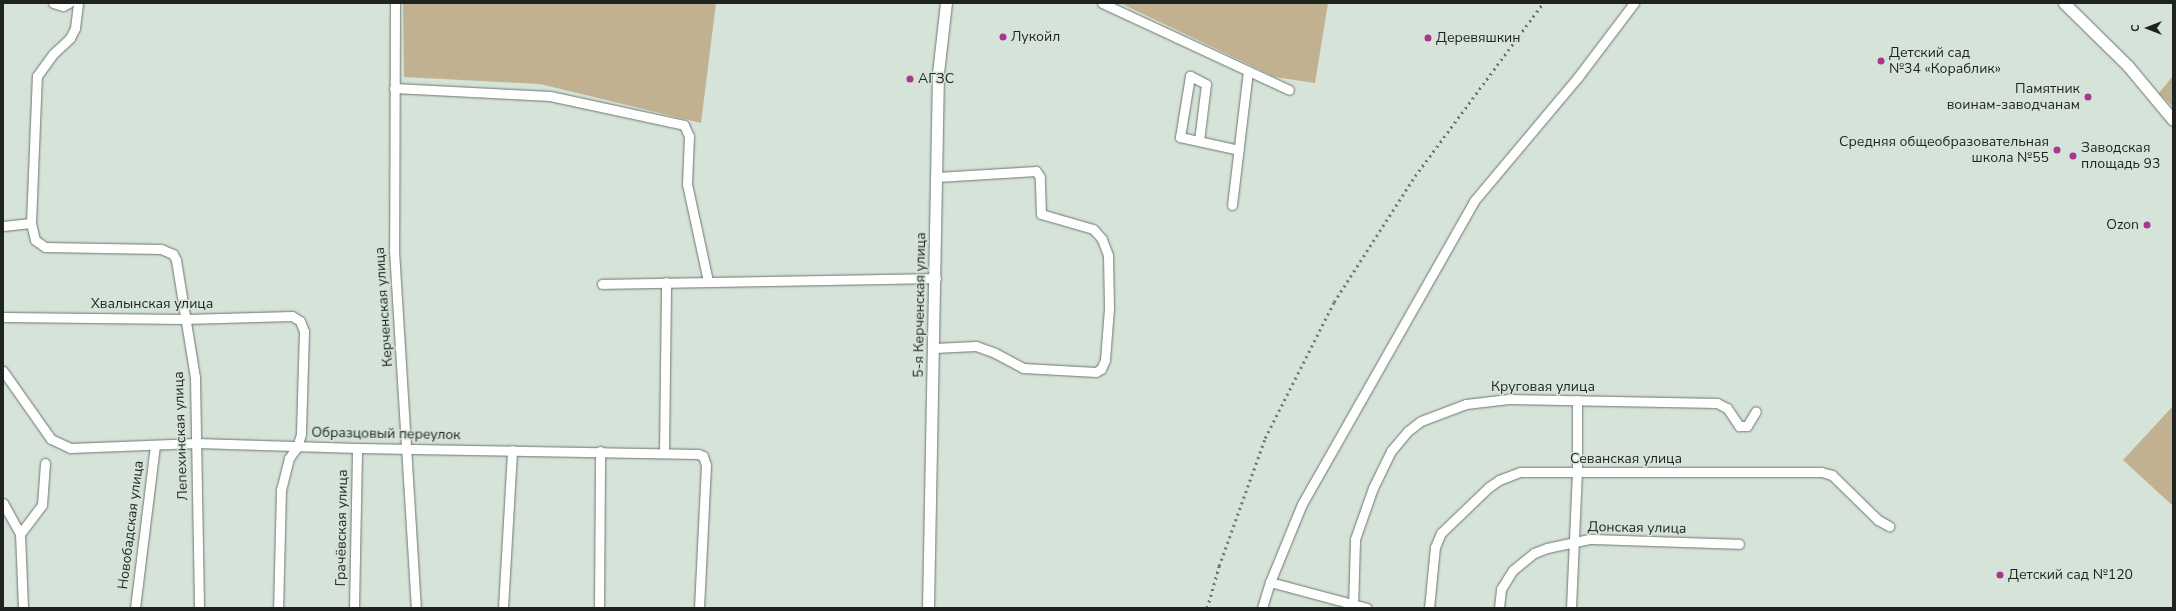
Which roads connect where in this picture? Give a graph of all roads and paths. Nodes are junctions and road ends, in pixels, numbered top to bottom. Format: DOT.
graph roads {
  1 [pos="53,3"];
  2 [pos="69,3"];
  3 [pos="78,3"];
  4 [pos="395,3"];
  5 [pos="946,3"];
  6 [pos="1102,3"];
  7 [pos="1634,3"];
  8 [pos="2064,3"];
  9 [pos="1248,71"];
  10 [pos="394,88"];
  11 [pos="1289,90"];
  12 [pos="2173,120"];
  13 [pos="1199,141"];
  14 [pos="1239,150"];
  15 [pos="937,177"];
  16 [pos="1232,205"];
  17 [pos="31,223"];
  18 [pos="3,226"];
  19 [pos="936,278"];
  20 [pos="708,281"];
  21 [pos="666,282"];
  22 [pos="602,284"];
  23 [pos="3,317"];
  24 [pos="185,319"];
  25 [pos="934,348"];
  26 [pos="3,370"];
  27 [pos="1578,400"];
  28 [pos="1756,411"];
  29 [pos="197,443"];
  30 [pos="154,445"];
  31 [pos="297,447"];
  32 [pos="357,448"];
  33 [pos="408,449"];
  34 [pos="512,450"];
  35 [pos="600,451"];
  36 [pos="664,452"];
  37 [pos="45,463"];
  38 [pos="1578,473"];
  39 [pos="3,503"];
  40 [pos="1889,526"];
  41 [pos="20,534"];
  42 [pos="1574,544"];
  43 [pos="1739,544"];
  44 [pos="1270,582"];
  45 [pos="1353,607"];
  46 [pos="23,608"];
  47 [pos="135,608"];
  48 [pos="199,608"];
  49 [pos="278,608"];
  50 [pos="354,608"];
  51 [pos="416,608"];
  52 [pos="503,608"];
  53 [pos="599,608"];
  54 [pos="699,608"];
  55 [pos="928,608"];
  56 [pos="1262,608"];
  57 [pos="1367,608"];
  58 [pos="1429,608"];
  59 [pos="1499,608"];
  60 [pos="1571,608"];
  1 -- 2 [label="street"];
  3 -- 17 [label="street"];
  4 -- 10 [label="street, Керченская улица"];
  5 -- 15 [label="main road, 5-я Керченская улица"];
  6 -- 9 [label="street"];
  7 -- 44 [label="street"];
  8 -- 12 [label="main road"];
  9 -- 11 [label="street"];
  9 -- 14 [label="street"];
  10 -- 20 [label="street"];
  10 -- 33 [label="street, Керченская улица"];
  13 -- 13 [label="street"];
  13 -- 14 [label="street"];
  14 -- 16 [label="street"];
  15 -- 19 [label="main road, 5-я Керченская улица"];
  15 -- 25 [label="street"];
  17 -- 18 [label="street"];
  17 -- 24 [label="street, Лепехинская улица"];
  19 -- 20 [label="street"];
  19 -- 25 [label="main road, 5-я Керченская улица"];
  20 -- 21 [label="street"];
  21 -- 22 [label="street"];
  21 -- 36 [label="street"];
  23 -- 24 [label="street, Хвалынская улица"];
  24 -- 29 [label="street, Лепехинская улица"];
  24 -- 31 [label="street, Хвалынская улица"];
  25 -- 55 [label="main road, 5-я Керченская улица"];
  26 -- 30 [label="street, Образцовый переулок"];
  27 -- 28 [label="street, Круговая улица"];
  27 -- 38 [label="street"];
  27 -- 45 [label="street, Круговая улица"];
  29 -- 30 [label="street, Образцовый переулок"];
  29 -- 31 [label="street, Образцовый переулок"];
  29 -- 48 [label="street, Лепехинская улица"];
  30 -- 47 [label="street, Новобадская улица"];
  31 -- 32 [label="street, Образцовый переулок"];
  31 -- 49 [label="street"];
  32 -- 33 [label="street, Образцовый переулок"];
  32 -- 50 [label="street, Грачёвская улица"];
  33 -- 34 [label="street, Образцовый переулок"];
  33 -- 51 [label="street, Керченская улица"];
  34 -- 35 [label="street, Образцовый переулок"];
  34 -- 52 [label="street"];
  35 -- 36 [label="street, Образцовый переулок"];
  35 -- 53 [label="street"];
  36 -- 54 [label="street, Образцовый переулок"];
  37 -- 41 [label="street"];
  38 -- 40 [label="street, Севанская улица"];
  38 -- 42 [label="street"];
  38 -- 58 [label="street, Севанская улица"];
  39 -- 41 [label="street"];
  41 -- 46 [label="street"];
  42 -- 43 [label="street, Донская улица"];
  42 -- 59 [label="street, Донская улица"];
  42 -- 60 [label="street"];
  44 -- 45 [label="street"];
  44 -- 56 [label="street"];
  45 -- 57 [label="street"];
}
